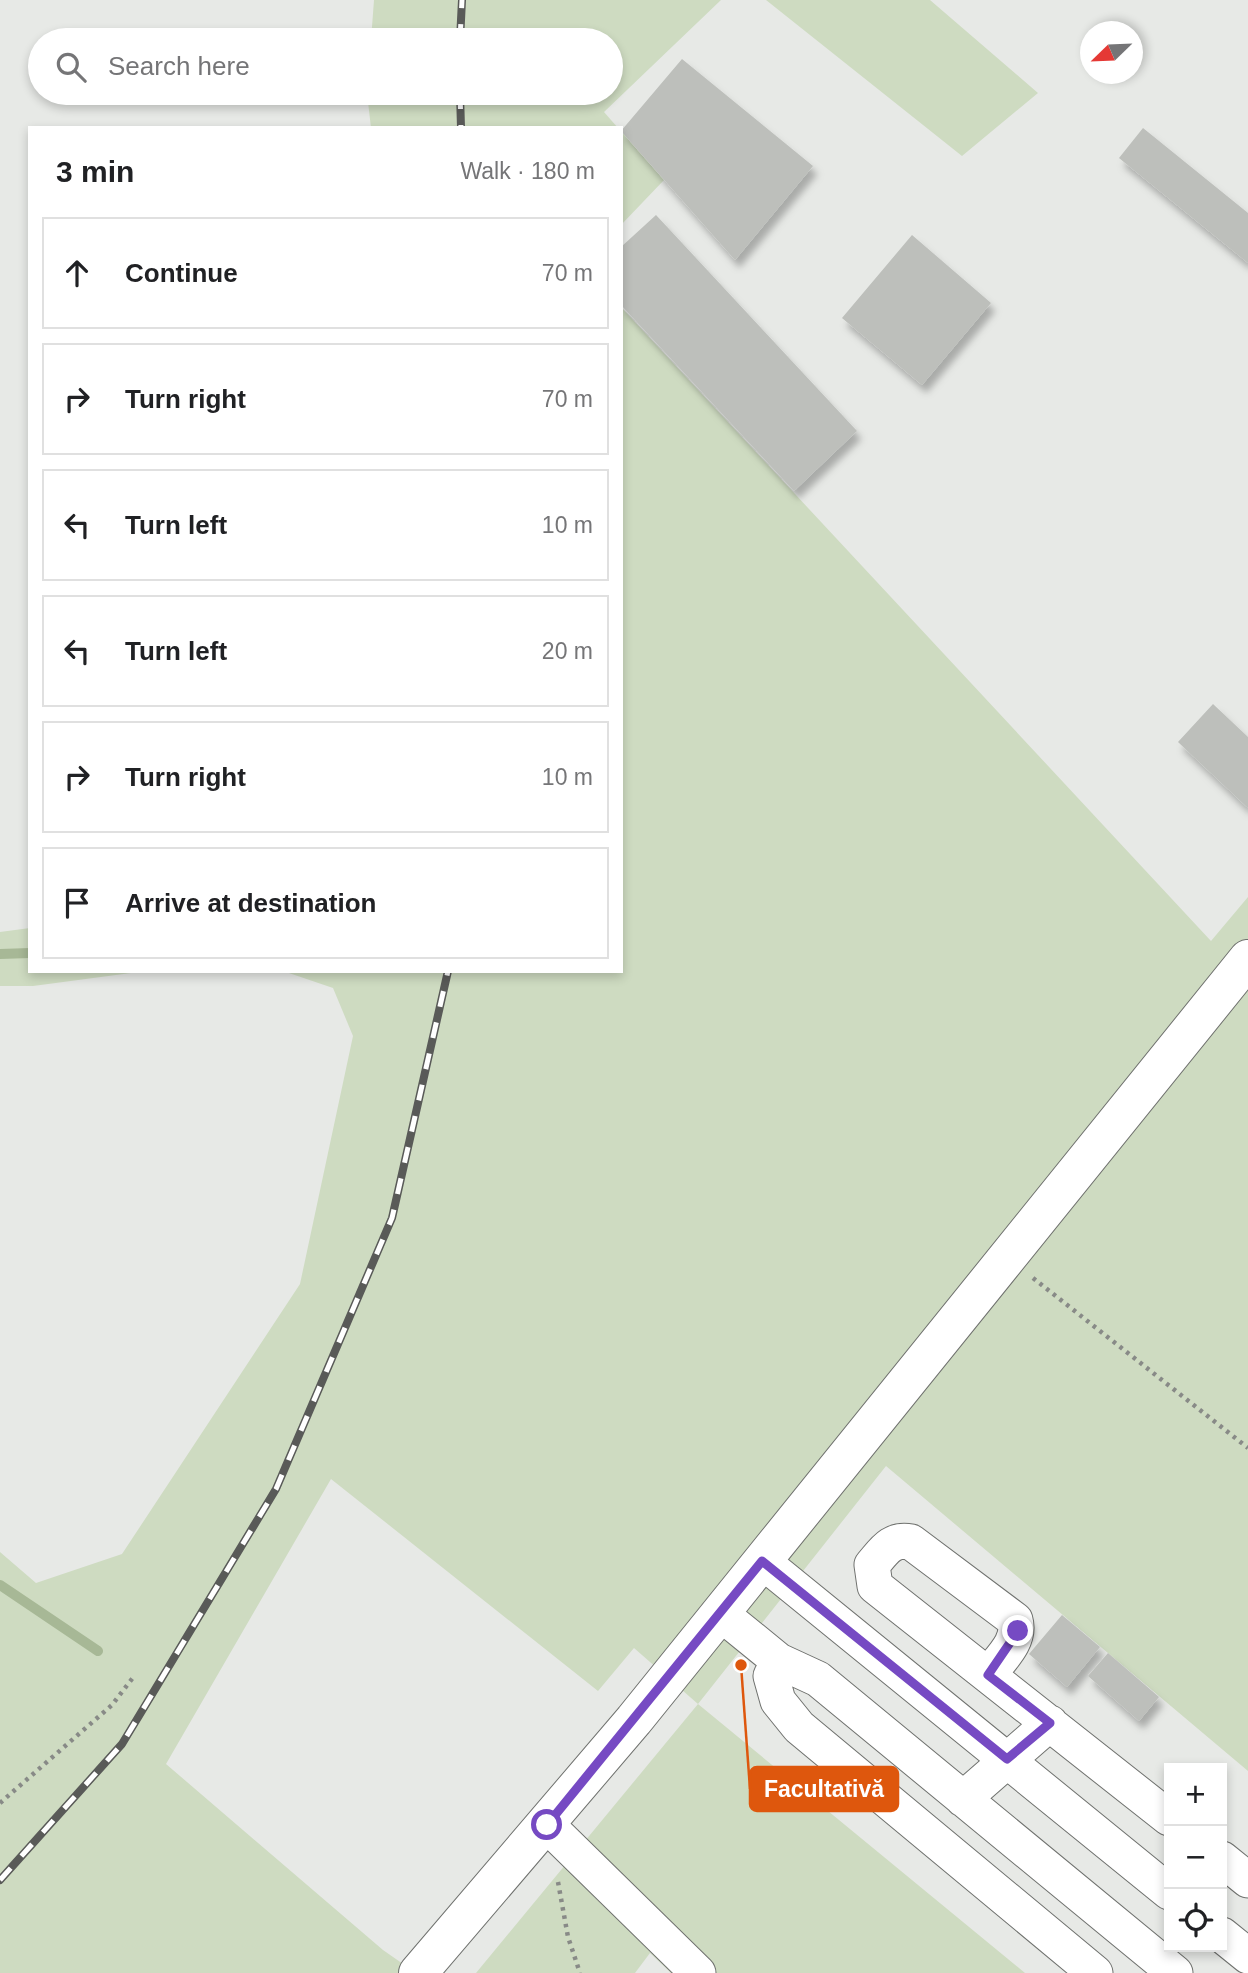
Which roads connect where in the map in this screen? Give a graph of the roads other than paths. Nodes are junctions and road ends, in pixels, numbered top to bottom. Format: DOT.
graph roads {
  1 [pos="1248,960"];
  2 [pos="762,1561"];
  3 [pos="720,1613"];
  4 [pos="779,1661"];
  5 [pos="988,1675"];
  6 [pos="1050,1723"];
  7 [pos="1007,1759"];
  8 [pos="963,1799"];
  9 [pos="1164,1814"];
  10 [pos="547,1825"];
  11 [pos="1227,1863"];
  12 [pos="1248,1880"];
  13 [pos="1165,1889"];
  14 [pos="1227,1939"];
  15 [pos="1248,1956"];
  16 [pos="418,1973"];
  17 [pos="698,1973"];
  18 [pos="1095,1973"];
  19 [pos="1175,1973"];
  1 -- 2 [label="main road"];
  2 -- 3 [label="main road"];
  2 -- 7 [label="lane"];
  3 -- 4 [label="lane"];
  3 -- 10 [label="main road"];
  4 -- 8 [label="lane"];
  4 -- 18 [label="lane"];
  5 -- 6 [label="lane"];
  6 -- 7 [label="lane"];
  6 -- 9 [label="lane"];
  7 -- 8 [label="lane"];
  7 -- 13 [label="lane"];
  8 -- 19 [label="lane"];
  10 -- 16 [label="main road"];
  10 -- 17 [label="lane"];
  11 -- 12 [label="lane"];
  14 -- 15 [label="lane"];
}
